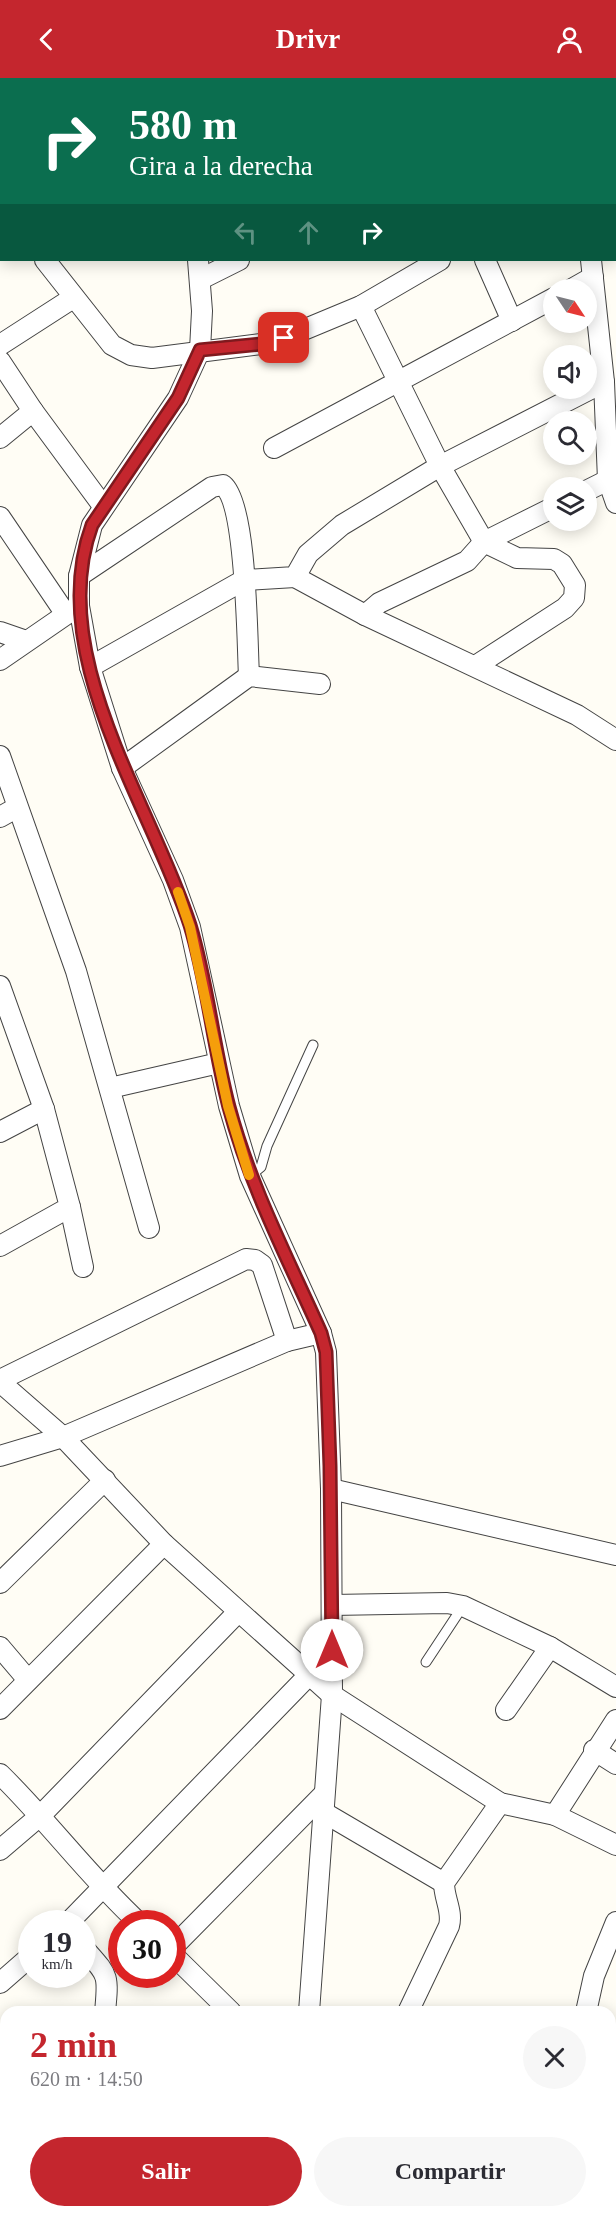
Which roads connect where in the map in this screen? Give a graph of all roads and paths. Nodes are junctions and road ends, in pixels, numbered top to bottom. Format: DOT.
graph roads {
  1 [pos="46,261"];
  2 [pos="198,261"];
  3 [pos="237,261"];
  4 [pos="438,261"];
  5 [pos="485,261"];
  6 [pos="592,268"];
  7 [pos="201,279"];
  8 [pos="581,279"];
  9 [pos="73,298"];
  10 [pos="543,304"];
  11 [pos="361,306"];
  12 [pos="512,321"];
  13 [pos="0,345"];
  14 [pos="200,350"];
  15 [pos="0,361"];
  16 [pos="399,380"];
  17 [pos="604,382"];
  18 [pos="33,411"];
  19 [pos="0,438"];
  20 [pos="274,448"];
  21 [pos="440,466"];
  22 [pos="608,480"];
  23 [pos="597,486"];
  24 [pos="616,503"];
  25 [pos="103,506"];
  26 [pos="543,512"];
  27 [pos="0,518"];
  28 [pos="484,542"];
  29 [pos="79,576"];
  30 [pos="296,578"];
  31 [pos="244,580"];
  32 [pos="72,610"];
  33 [pos="365,615"];
  34 [pos="0,632"];
  35 [pos="26,641"];
  36 [pos="0,660"];
  37 [pos="477,665"];
  38 [pos="90,667"];
  39 [pos="249,676"];
  40 [pos="320,684"];
  41 [pos="616,740"];
  42 [pos="0,756"];
  43 [pos="122,768"];
  44 [pos="8,812"];
  45 [pos="0,986"];
  46 [pos="313,1045"];
  47 [pos="219,1063"];
  48 [pos="110,1088"];
  49 [pos="44,1108"];
  50 [pos="0,1132"];
  51 [pos="250,1176"];
  52 [pos="70,1207"];
  53 [pos="149,1228"];
  54 [pos="0,1246"];
  55 [pos="83,1267"];
  56 [pos="321,1333"];
  57 [pos="287,1341"];
  58 [pos="0,1381"];
  59 [pos="63,1437"];
  60 [pos="0,1456"];
  61 [pos="105,1480"];
  62 [pos="331,1489"];
  63 [pos="164,1544"];
  64 [pos="616,1555"];
  65 [pos="0,1583"];
  66 [pos="332,1605"];
  67 [pos="463,1606"];
  68 [pos="237,1612"];
  69 [pos="0,1647"];
  70 [pos="549,1647"];
  71 [pos="426,1662"];
  72 [pos="309,1675"];
  73 [pos="28,1680"];
  74 [pos="616,1687"];
  75 [pos="332,1695"];
  76 [pos="0,1709"];
  77 [pos="506,1710"];
  78 [pos="616,1720"];
  79 [pos="594,1750"];
  80 [pos="616,1764"];
  81 [pos="0,1774"];
  82 [pos="324,1803"];
  83 [pos="500,1803"];
  84 [pos="41,1815"];
  85 [pos="555,1815"];
  86 [pos="616,1845"];
  87 [pos="0,1851"];
  88 [pos="444,1883"];
  89 [pos="102,1888"];
  90 [pos="81,1910"];
  91 [pos="126,1910"];
  92 [pos="616,1922"];
  93 [pos="186,1935"];
  94 [pos="96,1962"];
  95 [pos="18,1967"];
  96 [pos="186,1968"];
  97 [pos="0,1983"];
  98 [pos="106,2006"];
  99 [pos="225,2006"];
  100 [pos="309,2006"];
  101 [pos="411,2006"];
  102 [pos="587,2006"];
  1 -- 9 [label="street"];
  2 -- 7 [label="street"];
  3 -- 7 [label="street"];
  4 -- 11 [label="street"];
  5 -- 12 [label="street"];
  6 -- 8 [label="street"];
  6 -- 17 [label="street"];
  7 -- 14 [label="street"];
  9 -- 13 [label="street"];
  9 -- 14 [label="street"];
  10 -- 12 [label="street"];
  11 -- 14 [label="street"];
  11 -- 16 [label="street"];
  12 -- 16 [label="street"];
  14 -- 25 [label="street"];
  15 -- 18 [label="street"];
  16 -- 20 [label="street"];
  16 -- 21 [label="street"];
  17 -- 21 [label="street"];
  17 -- 22 [label="street"];
  18 -- 19 [label="street"];
  18 -- 25 [label="street"];
  21 -- 28 [label="street"];
  21 -- 30 [label="street"];
  22 -- 23 [label="street"];
  22 -- 24 [label="street"];
  25 -- 29 [label="street"];
  26 -- 28 [label="street"];
  27 -- 32 [label="street"];
  28 -- 33 [label="street"];
  28 -- 37 [label="street"];
  29 -- 31 [label="street"];
  29 -- 32 [label="street"];
  30 -- 31 [label="street"];
  30 -- 33 [label="street"];
  31 -- 38 [label="street"];
  31 -- 39 [label="street"];
  32 -- 35 [label="street"];
  32 -- 38 [label="street"];
  33 -- 37 [label="street"];
  34 -- 35 [label="street"];
  35 -- 36 [label="street"];
  37 -- 41 [label="street"];
  38 -- 43 [label="street"];
  39 -- 40 [label="street"];
  39 -- 43 [label="street"];
  42 -- 44 [label="street"];
  43 -- 47 [label="street"];
  44 -- 48 [label="street"];
  45 -- 49 [label="street"];
  46 -- 51 [label="lane"];
  47 -- 48 [label="street"];
  47 -- 51 [label="street"];
  48 -- 53 [label="street"];
  49 -- 50 [label="street"];
  49 -- 52 [label="street"];
  51 -- 56 [label="street"];
  52 -- 54 [label="street"];
  52 -- 55 [label="street"];
  56 -- 57 [label="street"];
  56 -- 62 [label="street"];
  57 -- 58 [label="street"];
  57 -- 59 [label="street"];
  58 -- 59 [label="street"];
  59 -- 60 [label="street"];
  59 -- 61 [label="street"];
  61 -- 63 [label="street"];
  61 -- 65 [label="street"];
  62 -- 64 [label="street"];
  62 -- 66 [label="street"];
  63 -- 68 [label="street"];
  63 -- 73 [label="street"];
  66 -- 67 [label="street"];
  66 -- 75 [label="street"];
  67 -- 70 [label="street"];
  67 -- 71 [label="lane"];
  68 -- 72 [label="street"];
  68 -- 84 [label="street"];
  69 -- 73 [label="street"];
  70 -- 74 [label="street"];
  70 -- 77 [label="street"];
  72 -- 75 [label="street"];
  72 -- 89 [label="street"];
  73 -- 76 [label="street"];
  75 -- 82 [label="street"];
  75 -- 83 [label="street"];
  78 -- 79 [label="street"];
  79 -- 80 [label="street"];
  79 -- 85 [label="street"];
  81 -- 84 [label="street"];
  82 -- 88 [label="street"];
  82 -- 93 [label="street"];
  82 -- 100 [label="street"];
  83 -- 85 [label="street"];
  83 -- 88 [label="street"];
  84 -- 87 [label="street"];
  84 -- 89 [label="street"];
  85 -- 86 [label="street"];
  88 -- 101 [label="street"];
  89 -- 90 [label="street"];
  89 -- 91 [label="street"];
  92 -- 102 [label="street"];
  94 -- 98 [label="street"];
  95 -- 97 [label="street"];
  96 -- 99 [label="street"];
}
